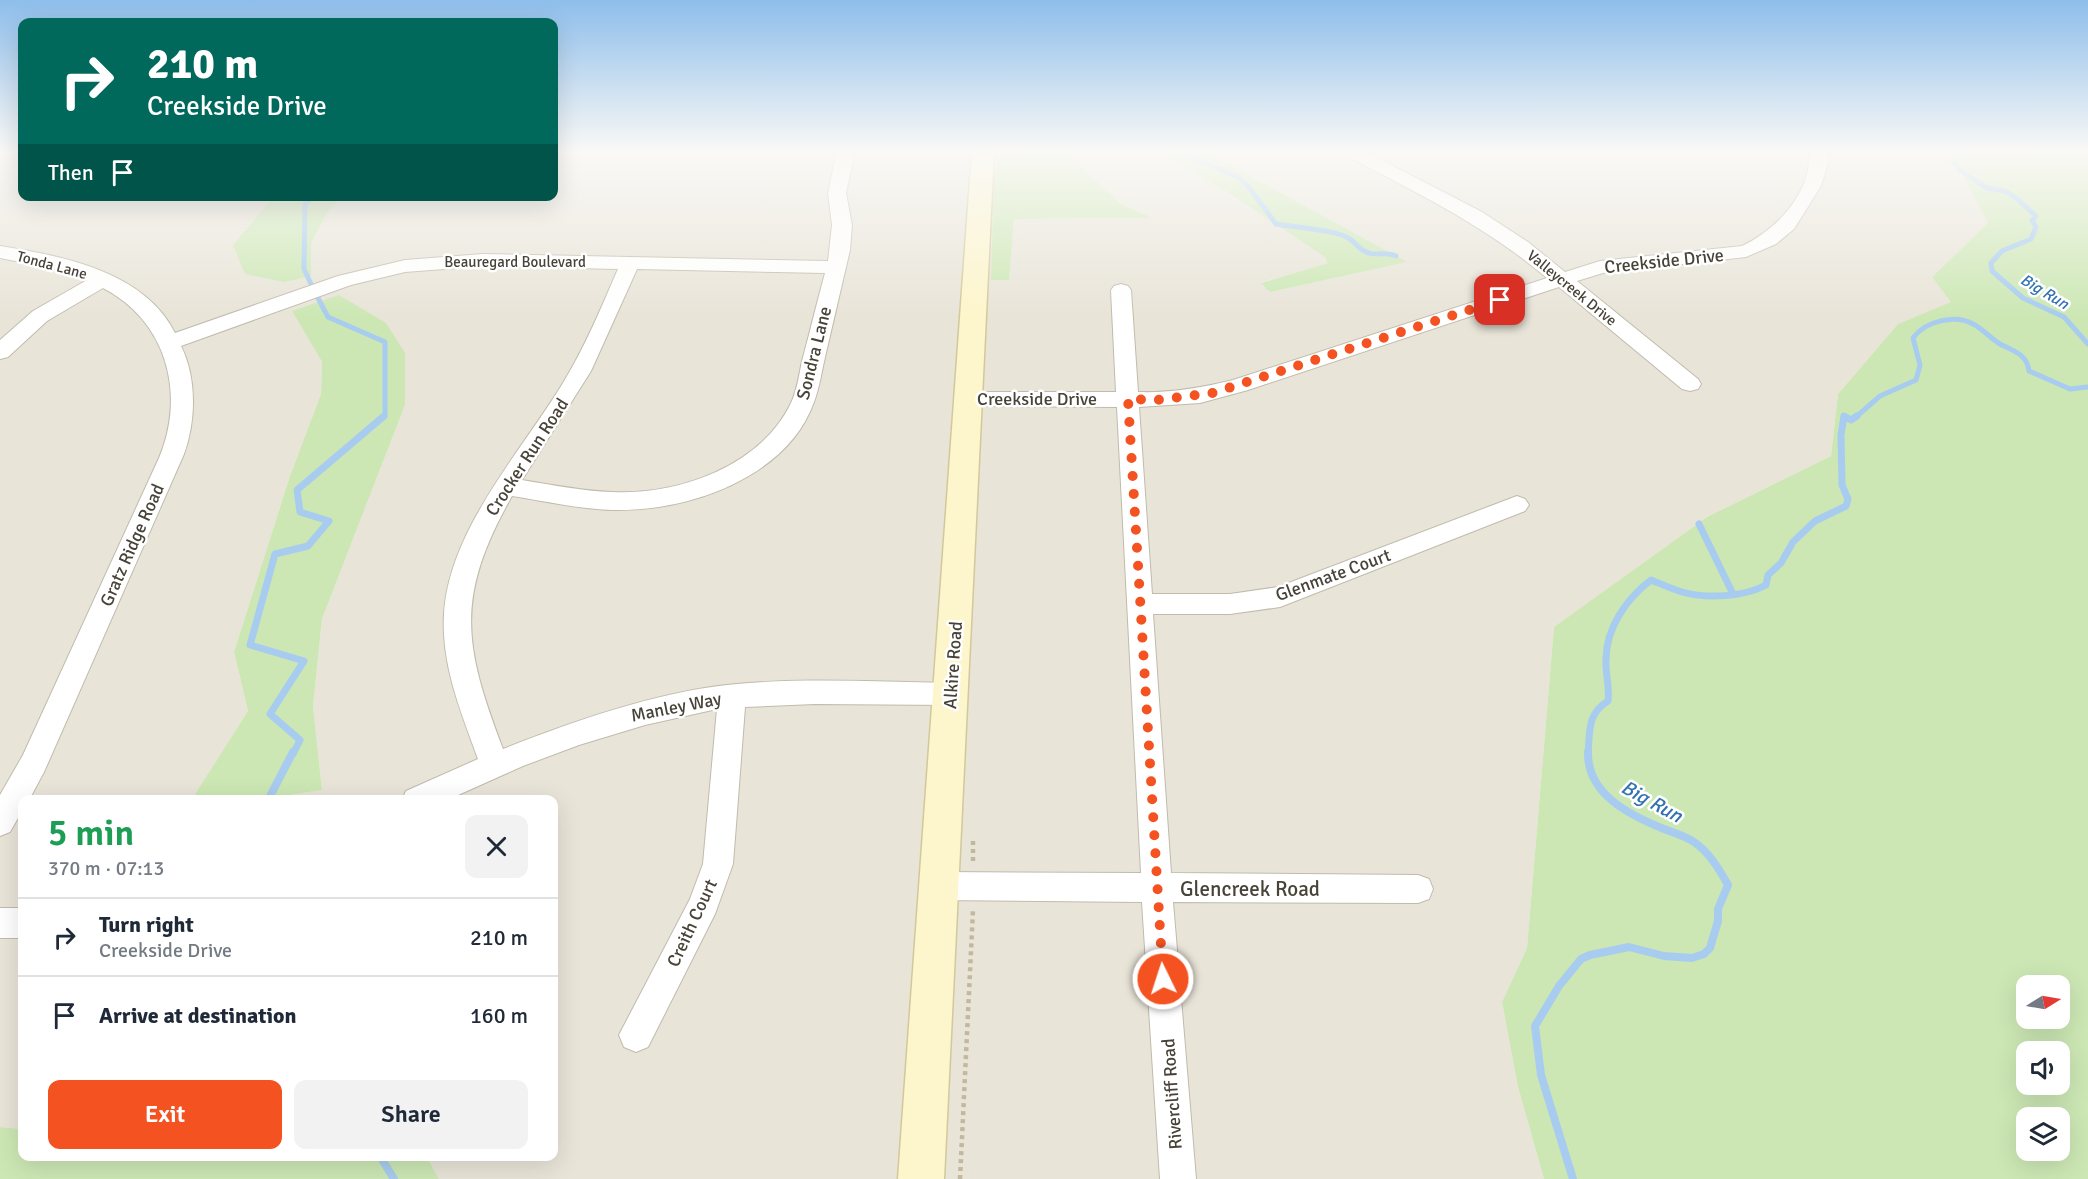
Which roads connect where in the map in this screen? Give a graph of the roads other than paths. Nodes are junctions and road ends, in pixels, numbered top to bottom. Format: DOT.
graph roads {
  1 [pos="839,206"];
  2 [pos="979,206"];
  3 [pos="1456,206"];
  4 [pos="1799,206"];
  5 [pos="0,252"];
  6 [pos="630,263"];
  7 [pos="836,267"];
  8 [pos="104,279"];
  9 [pos="1562,279"];
  10 [pos="1121,290"];
  11 [pos="171,342"];
  12 [pos="0,352"];
  13 [pos="1690,384"];
  14 [pos="967,399"];
  15 [pos="1128,399"];
  16 [pos="504,486"];
  17 [pos="1517,506"];
  18 [pos="1140,604"];
  19 [pos="951,694"];
  20 [pos="732,696"];
  21 [pos="494,764"];
  22 [pos="427,795"];
  23 [pos="0,823"];
  24 [pos="938,886"];
  25 [pos="1157,889"];
  26 [pos="1418,889"];
  27 [pos="0,923"];
  28 [pos="18,923"];
  29 [pos="636,1035"];
  30 [pos="921,1179"];
  31 [pos="1178,1179"];
  1 -- 7 [label="street, Sondra Lane"];
  2 -- 14 [label="main road, Alkire Road"];
  3 -- 9 [label="street, Valleycreek Drive"];
  4 -- 9 [label="street, Creekside Drive"];
  5 -- 8 [label="street, Tonda Lane"];
  6 -- 7 [label="street, Beauregard Boulevard"];
  6 -- 11 [label="street, Beauregard Boulevard"];
  6 -- 16 [label="street, Crocker Run Road"];
  7 -- 16 [label="street, Sondra Lane"];
  8 -- 11 [label="street, Gratz Ridge Road"];
  8 -- 12 [label="street"];
  9 -- 13 [label="street, Valleycreek Drive"];
  9 -- 15 [label="street, Creekside Drive"];
  10 -- 15 [label="street, Rivercliff Road"];
  11 -- 23 [label="street, Gratz Ridge Road"];
  14 -- 15 [label="street, Creekside Drive"];
  14 -- 19 [label="main road, Alkire Road"];
  15 -- 18 [label="street, Rivercliff Road"];
  16 -- 21 [label="street, Crocker Run Road"];
  17 -- 18 [label="street, Glenmate Court"];
  18 -- 25 [label="street, Rivercliff Road"];
  19 -- 20 [label="street, Manley Way"];
  19 -- 24 [label="main road, Alkire Road"];
  20 -- 21 [label="street, Manley Way"];
  20 -- 29 [label="street, Creith Court"];
  21 -- 22 [label="street, Manley Way"];
  24 -- 25 [label="street, Glencreek Road"];
  24 -- 30 [label="main road, Alkire Road"];
  25 -- 26 [label="street, Glencreek Road"];
  25 -- 31 [label="street, Rivercliff Road"];
  27 -- 28 [label="street"];
}
